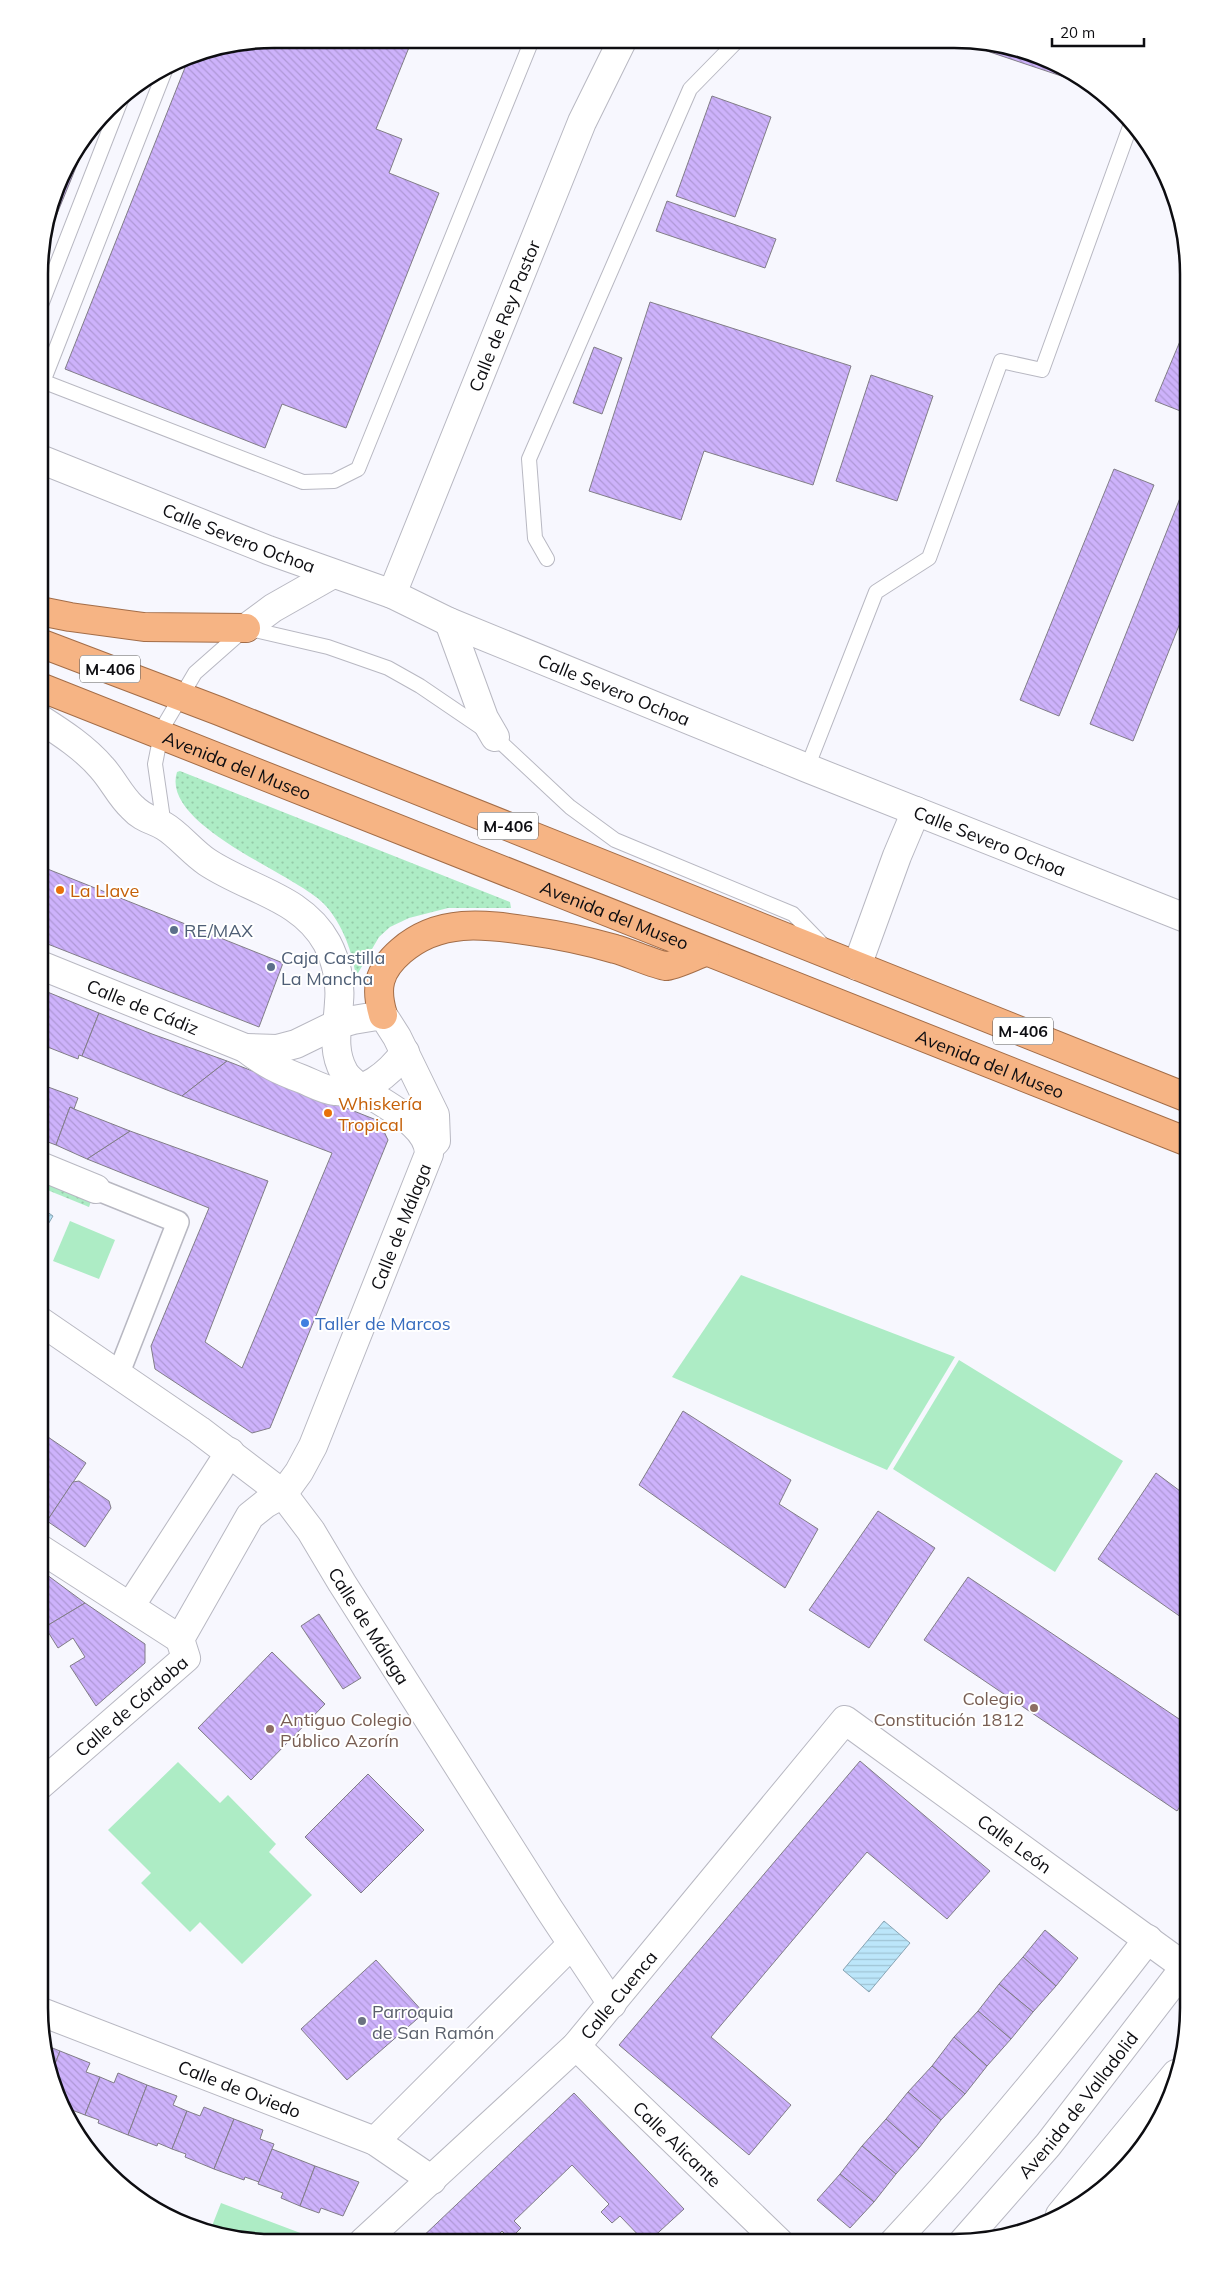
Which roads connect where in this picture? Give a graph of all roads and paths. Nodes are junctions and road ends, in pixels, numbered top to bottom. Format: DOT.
graph roads {
  1 [pos="529,48"];
  2 [pos="619,48"];
  3 [pos="730,48"];
  4 [pos="162,77"];
  5 [pos="116,112"];
  6 [pos="1128,131"];
  7 [pos="48,287"];
  8 [pos="48,366"];
  9 [pos="48,387"];
  10 [pos="48,462"];
  11 [pos="547,559"];
  12 [pos="333,574"];
  13 [pos="392,594"];
  14 [pos="48,613"];
  15 [pos="449,622"];
  16 [pos="246,628"];
  17 [pos="48,646"];
  18 [pos="48,690"];
  19 [pos="180,696"];
  20 [pos="48,724"];
  21 [pos="162,736"];
  22 [pos="495,737"];
  23 [pos="807,768"];
  24 [pos="916,811"];
  25 [pos="164,826"];
  26 [pos="1180,916"];
  27 [pos="705,952"];
  28 [pos="846,962"];
  29 [pos="48,968"];
  30 [pos="383,1015"];
  31 [pos="335,1025"];
  32 [pos="245,1048"];
  33 [pos="405,1052"];
  34 [pos="362,1088"];
  35 [pos="1180,1095"];
  36 [pos="1180,1139"];
  37 [pos="429,1148"];
  38 [pos="48,1169"];
  39 [pos="96,1188"];
  40 [pos="48,1327"];
  41 [pos="118,1376"];
  42 [pos="230,1452"];
  43 [pos="283,1494"];
  44 [pos="48,1554"];
  45 [pos="131,1605"];
  46 [pos="180,1639"];
  47 [pos="845,1720"];
  48 [pos="48,1778"];
  49 [pos="1148,1939"];
  50 [pos="571,1945"];
  51 [pos="1180,1961"];
  52 [pos="1180,1973"];
  53 [pos="612,2004"];
  54 [pos="48,2015"];
  55 [pos="576,2046"];
  56 [pos="1165,2088"];
  57 [pos="375,2141"];
  58 [pos="432,2180"];
  59 [pos="1072,2200"];
  60 [pos="372,2234"];
  61 [pos="771,2234"];
  62 [pos="901,2234"];
  63 [pos="970,2234"];
  1 -- 9 [label="lane"];
  2 -- 13 [label="street, Calle de Rey Pastor"];
  3 -- 11 [label="lane"];
  4 -- 8 [label="lane"];
  5 -- 7 [label="lane"];
  6 -- 23 [label="lane"];
  10 -- 12 [label="street, Calle Severo Ochoa"];
  12 -- 13 [label="street, Calle Severo Ochoa"];
  12 -- 16 [label="street"];
  13 -- 15 [label="street, Calle Severo Ochoa"];
  14 -- 16 [label="highway"];
  15 -- 22 [label="street"];
  15 -- 23 [label="street, Calle Severo Ochoa"];
  16 -- 19 [label="lane"];
  16 -- 22 [label="lane"];
  17 -- 19 [label="highway, M-406"];
  18 -- 21 [label="highway, Avenida del Museo / M-406"];
  19 -- 21 [label="lane"];
  19 -- 28 [label="highway, M-406"];
  20 -- 25 [label="street, Calle de Málaga"];
  21 -- 25 [label="lane"];
  21 -- 27 [label="highway, Avenida del Museo / M-406"];
  22 -- 28 [label="lane"];
  23 -- 24 [label="street, Calle Severo Ochoa"];
  24 -- 26 [label="street, Calle Severo Ochoa"];
  24 -- 28 [label="street"];
  25 -- 31 [label="street, Calle de Málaga"];
  27 -- 30 [label="highway"];
  27 -- 36 [label="highway, Avenida del Museo / M-406"];
  28 -- 35 [label="highway, M-406"];
  29 -- 32 [label="street, Calle de Cádiz"];
  30 -- 31 [label="street"];
  30 -- 33 [label="street, Calle de Málaga"];
  31 -- 32 [label="street, Calle de Cádiz"];
  31 -- 34 [label="street, Calle de Málaga"];
  32 -- 34 [label="street, Calle de Cádiz"];
  33 -- 34 [label="street"];
  33 -- 37 [label="street, Calle de Málaga"];
  34 -- 37 [label="street, Calle de Málaga"];
  37 -- 43 [label="street, Calle de Málaga"];
  38 -- 39 [label="street"];
  39 -- 41 [label="street"];
  40 -- 41 [label="street"];
  41 -- 42 [label="street"];
  42 -- 43 [label="street"];
  42 -- 45 [label="street"];
  43 -- 46 [label="street, Calle de Córdoba"];
  43 -- 50 [label="street, Calle de Málaga"];
  44 -- 45 [label="street"];
  45 -- 46 [label="street"];
  46 -- 48 [label="street, Calle de Córdoba"];
  47 -- 49 [label="street, Calle León"];
  47 -- 53 [label="street, Calle Cuenca"];
  49 -- 51 [label="street, Calle León"];
  49 -- 62 [label="street"];
  50 -- 53 [label="street, Calle de Málaga"];
  50 -- 57 [label="street"];
  52 -- 63 [label="street, Avenida de Valladolid"];
  53 -- 55 [label="street, Calle Cuenca"];
  54 -- 57 [label="street, Calle de Oviedo"];
  55 -- 58 [label="street, Calle Cuenca"];
  55 -- 61 [label="street, Calle Alicante"];
  56 -- 59 [label="street"];
  57 -- 58 [label="street, Calle de Oviedo"];
  58 -- 60 [label="street, Calle Cuenca"];
}
